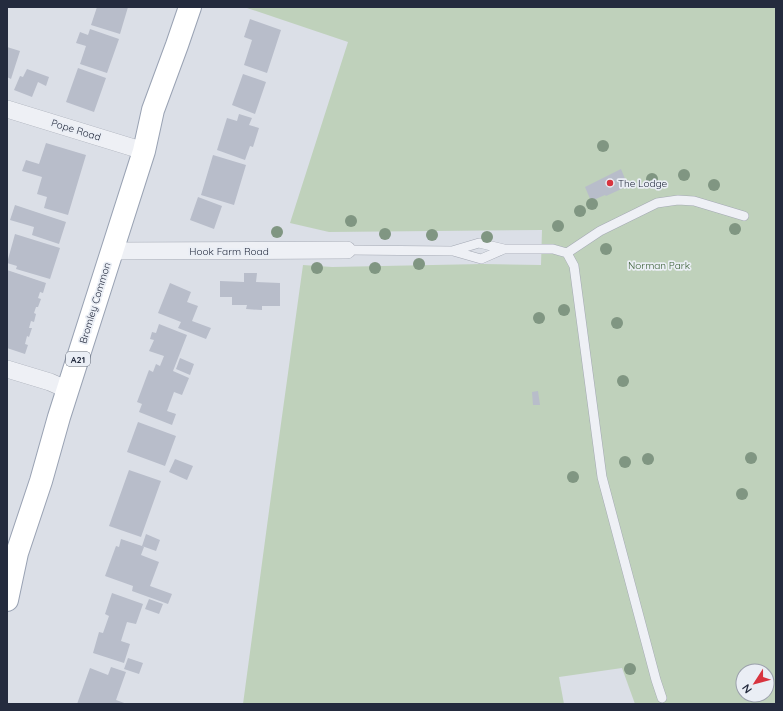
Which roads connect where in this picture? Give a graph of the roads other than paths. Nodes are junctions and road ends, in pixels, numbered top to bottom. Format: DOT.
graph roads {
  1 [pos="190,7"];
  2 [pos="7,109"];
  3 [pos="144,151"];
  4 [pos="744,216"];
  5 [pos="347,250"];
  6 [pos="504,250"];
  7 [pos="452,251"];
  8 [pos="111,252"];
  9 [pos="567,253"];
  10 [pos="7,370"];
  11 [pos="68,390"];
  12 [pos="7,597"];
  13 [pos="662,698"];
  1 -- 3 [label="main road, Bromley Common / A21"];
  2 -- 3 [label="street, Pope Road"];
  3 -- 8 [label="main road, Bromley Common / A21"];
  4 -- 9 [label="lane"];
  5 -- 7 [label="lane"];
  5 -- 8 [label="street, Hook Farm Road"];
  6 -- 7 [label="lane"];
  6 -- 7 [label="lane"];
  6 -- 9 [label="lane"];
  8 -- 11 [label="main road, Bromley Common / A21"];
  9 -- 13 [label="lane"];
  10 -- 11 [label="street"];
  11 -- 12 [label="main road, Bromley Common / A21"];
}
